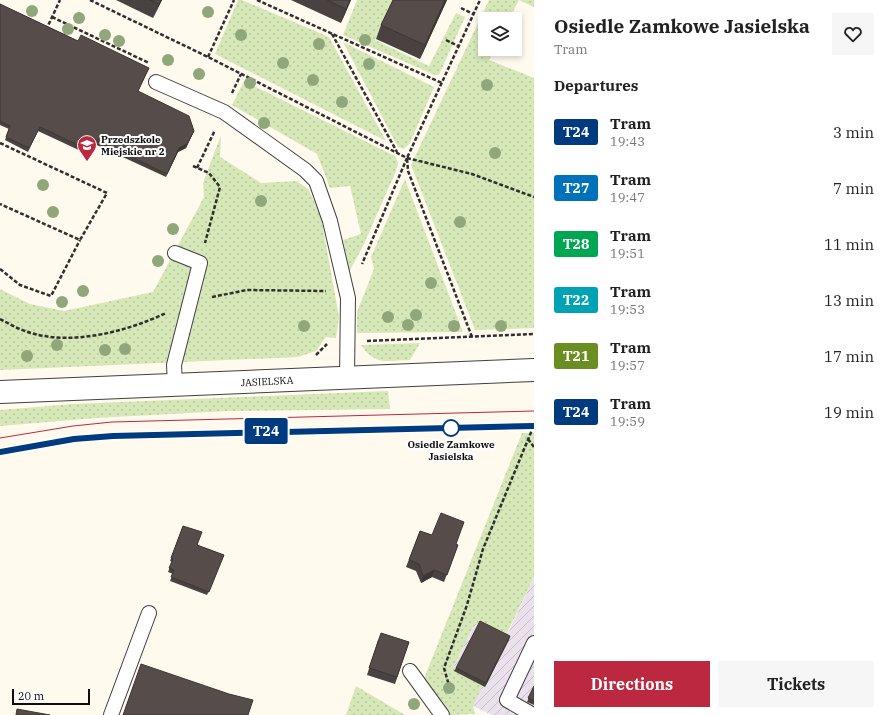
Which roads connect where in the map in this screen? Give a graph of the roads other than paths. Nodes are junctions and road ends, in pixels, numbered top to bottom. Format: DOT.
graph roads {
  1 [pos="156,82"];
  2 [pos="175,253"];
  3 [pos="534,370"];
  4 [pos="347,377"];
  5 [pos="175,385"];
  6 [pos="0,392"];
  7 [pos="149,613"];
  8 [pos="534,643"];
  9 [pos="410,671"];
  10 [pos="111,715"];
  11 [pos="442,715"];
  12 [pos="533,715"];
  1 -- 4 [label="lane"];
  2 -- 5 [label="lane"];
  3 -- 4 [label="street, JASIELSKA"];
  4 -- 5 [label="street, JASIELSKA"];
  5 -- 6 [label="street, JASIELSKA"];
  7 -- 10 [label="lane"];
  8 -- 12 [label="lane"];
  9 -- 11 [label="lane"];
}
